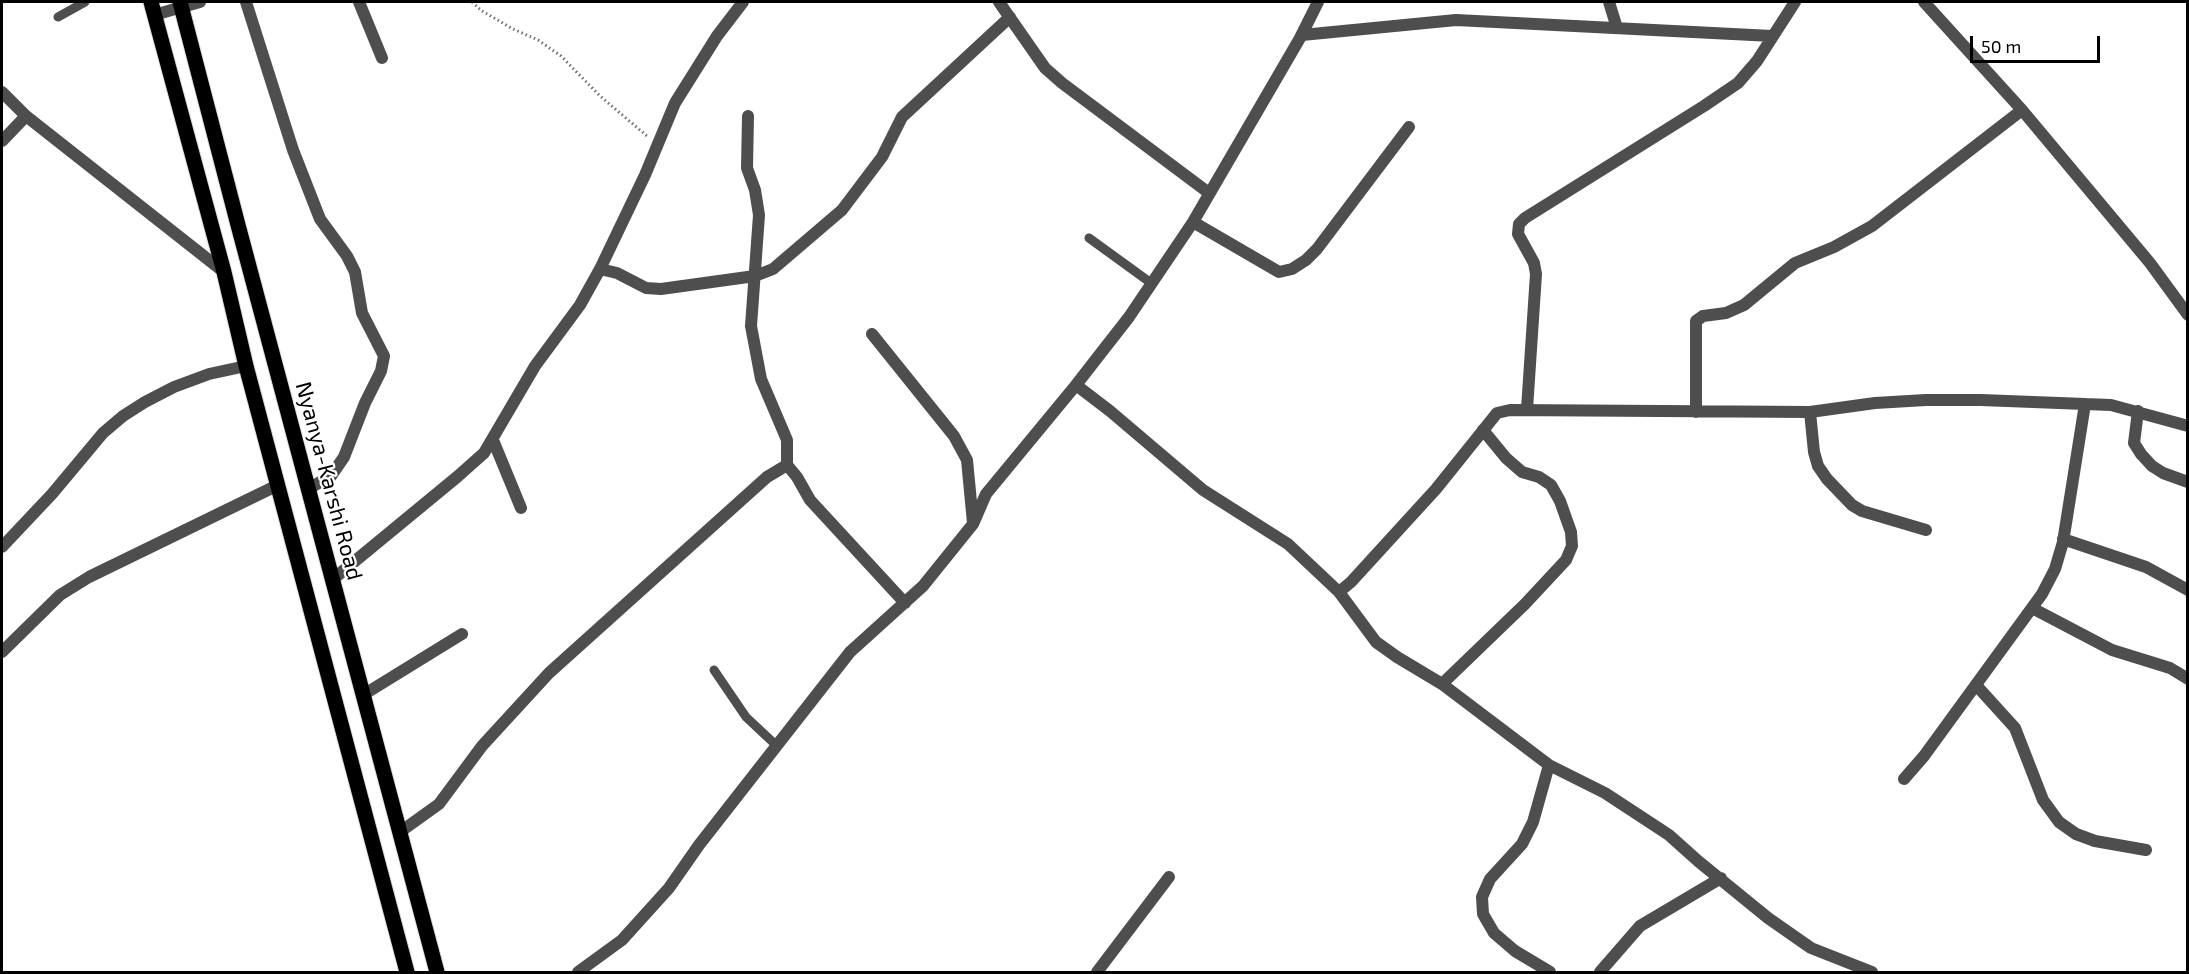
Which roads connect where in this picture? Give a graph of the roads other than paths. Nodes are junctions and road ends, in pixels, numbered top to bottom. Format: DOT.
graph roads {
  1 [pos="84,2"];
  2 [pos="200,2"];
  3 [pos="246,2"];
  4 [pos="359,2"];
  5 [pos="744,2"];
  6 [pos="999,2"];
  7 [pos="1318,2"];
  8 [pos="1609,2"];
  9 [pos="1795,2"];
  10 [pos="1924,2"];
  11 [pos="181,4"];
  12 [pos="153,8"];
  13 [pos="58,17"];
  14 [pos="1010,17"];
  15 [pos="1617,28"];
  16 [pos="1302,35"];
  17 [pos="1772,36"];
  18 [pos="382,58"];
  19 [pos="2,92"];
  20 [pos="2022,110"];
  21 [pos="26,116"];
  22 [pos="747,116"];
  23 [pos="1409,127"];
  24 [pos="2,141"];
  25 [pos="1209,193"];
  26 [pos="1193,222"];
  27 [pos="1089,238"];
  28 [pos="600,269"];
  29 [pos="224,272"];
  30 [pos="755,276"];
  31 [pos="1151,283"];
  32 [pos="2187,315"];
  33 [pos="872,334"];
  34 [pos="246,366"];
  35 [pos="1076,385"];
  36 [pos="2085,404"];
  37 [pos="1527,409"];
  38 [pos="2138,411"];
  39 [pos="1696,412"];
  40 [pos="1810,412"];
  41 [pos="2187,426"];
  42 [pos="1483,430"];
  43 [pos="493,440"];
  44 [pos="787,465"];
  45 [pos="2187,482"];
  46 [pos="278,485"];
  47 [pos="308,489"];
  48 [pos="521,508"];
  49 [pos="973,524"];
  50 [pos="1926,530"];
  51 [pos="2063,539"];
  52 [pos="2,547"];
  53 [pos="332,579"];
  54 [pos="2187,590"];
  55 [pos="1339,592"];
  56 [pos="905,603"];
  57 [pos="2032,608"];
  58 [pos="462,634"];
  59 [pos="2,652"];
  60 [pos="714,670"];
  61 [pos="2187,679"];
  62 [pos="1442,684"];
  63 [pos="1976,685"];
  64 [pos="363,695"];
  65 [pos="777,746"];
  66 [pos="1549,765"];
  67 [pos="1904,779"];
  68 [pos="400,832"];
  69 [pos="2146,850"];
  70 [pos="1169,877"];
  71 [pos="1721,878"];
  72 [pos="407,972"];
  73 [pos="437,972"];
  74 [pos="578,972"];
  75 [pos="1097,972"];
  76 [pos="1550,972"];
  77 [pos="1600,972"];
  78 [pos="1872,972"];
  1 -- 13 [label="lane"];
  2 -- 11 [label="street"];
  3 -- 47 [label="street"];
  4 -- 18 [label="street"];
  5 -- 28 [label="street"];
  6 -- 14 [label="street"];
  7 -- 16 [label="street"];
  8 -- 15 [label="street"];
  9 -- 17 [label="street"];
  10 -- 20 [label="street"];
  11 -- 12 [label="street"];
  11 -- 47 [label="main road, Nyanya-Karshi Road"];
  12 -- 29 [label="main road"];
  14 -- 25 [label="street"];
  14 -- 30 [label="street"];
  15 -- 16 [label="street"];
  15 -- 17 [label="street"];
  16 -- 25 [label="street"];
  17 -- 37 [label="street"];
  19 -- 21 [label="street"];
  20 -- 32 [label="street"];
  20 -- 39 [label="street"];
  21 -- 24 [label="street"];
  21 -- 29 [label="street"];
  22 -- 30 [label="street"];
  23 -- 26 [label="street"];
  25 -- 26 [label="street"];
  26 -- 31 [label="street"];
  27 -- 31 [label="lane"];
  28 -- 30 [label="street"];
  28 -- 43 [label="street"];
  29 -- 34 [label="main road"];
  30 -- 44 [label="street"];
  31 -- 35 [label="street"];
  33 -- 49 [label="street"];
  34 -- 46 [label="main road"];
  34 -- 52 [label="street"];
  35 -- 49 [label="street"];
  35 -- 55 [label="street"];
  36 -- 38 [label="street"];
  36 -- 40 [label="street"];
  36 -- 51 [label="street"];
  37 -- 39 [label="street"];
  37 -- 42 [label="street"];
  38 -- 41 [label="street"];
  38 -- 45 [label="street"];
  39 -- 40 [label="street"];
  40 -- 50 [label="street"];
  42 -- 55 [label="street"];
  42 -- 62 [label="street"];
  43 -- 48 [label="street"];
  43 -- 53 [label="street"];
  44 -- 56 [label="street"];
  44 -- 68 [label="street"];
  46 -- 59 [label="street"];
  46 -- 72 [label="main road"];
  47 -- 53 [label="main road, Nyanya-Karshi Road"];
  49 -- 56 [label="street"];
  51 -- 54 [label="street"];
  51 -- 57 [label="street"];
  53 -- 64 [label="main road, Nyanya-Karshi Road"];
  55 -- 62 [label="street"];
  56 -- 65 [label="street"];
  57 -- 61 [label="street"];
  57 -- 63 [label="street"];
  58 -- 64 [label="street"];
  60 -- 65 [label="lane"];
  62 -- 66 [label="street"];
  63 -- 67 [label="street"];
  63 -- 69 [label="street"];
  64 -- 68 [label="main road, Nyanya-Karshi Road"];
  65 -- 74 [label="street"];
  66 -- 71 [label="street"];
  66 -- 76 [label="street"];
  68 -- 73 [label="main road, Nyanya-Karshi Road"];
  70 -- 75 [label="street"];
  71 -- 77 [label="street"];
  71 -- 78 [label="street"];
}
